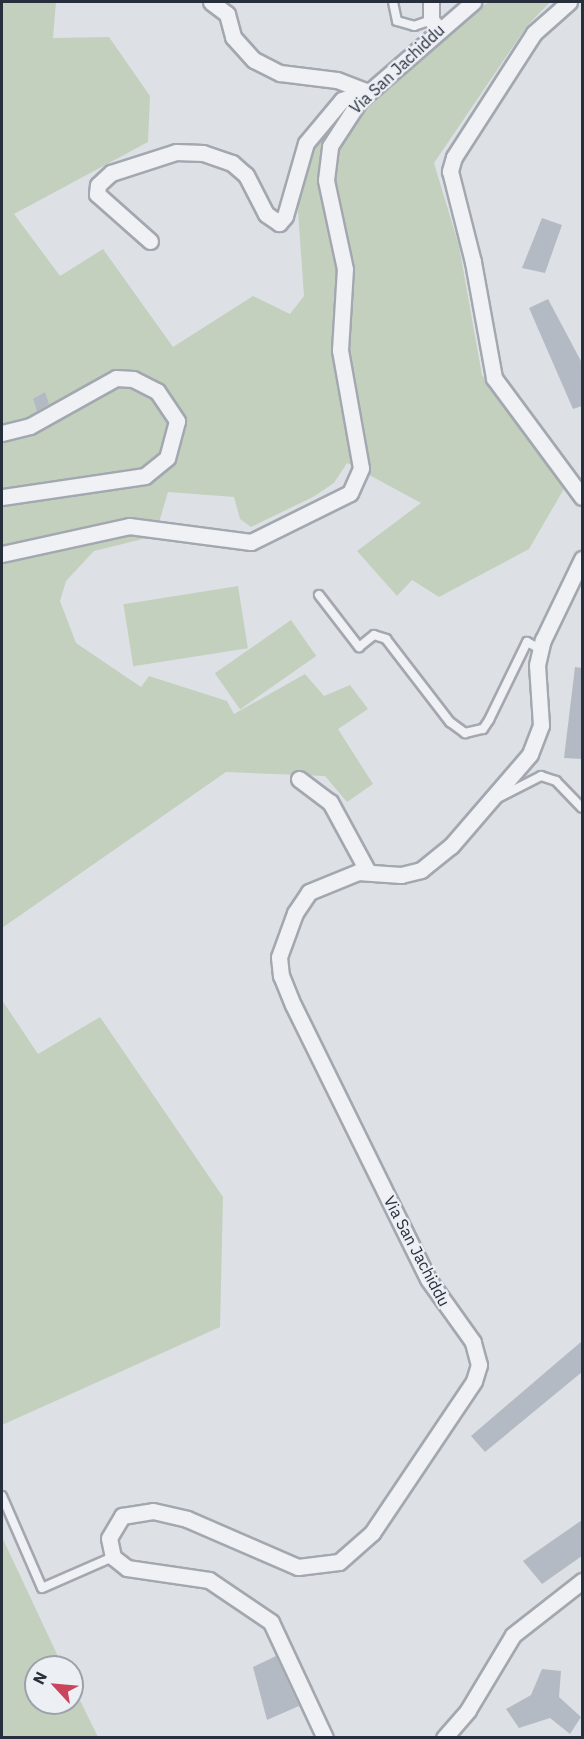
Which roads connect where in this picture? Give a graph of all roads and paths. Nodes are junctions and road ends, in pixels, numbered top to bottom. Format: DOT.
graph roads {
  1 [pos="211,2"];
  2 [pos="393,2"];
  3 [pos="431,2"];
  4 [pos="473,2"];
  5 [pos="569,2"];
  6 [pos="435,25"];
  7 [pos="368,92"];
  8 [pos="150,241"];
  9 [pos="2,433"];
  10 [pos="582,496"];
  11 [pos="2,497"];
  12 [pos="2,554"];
  13 [pos="582,559"];
  14 [pos="319,595"];
  15 [pos="540,649"];
  16 [pos="299,779"];
  17 [pos="490,801"];
  18 [pos="582,808"];
  19 [pos="368,872"];
  20 [pos="2,1496"];
  21 [pos="113,1557"];
  22 [pos="582,1581"];
  23 [pos="325,1737"];
  24 [pos="444,1737"];
  1 -- 7 [label="street"];
  2 -- 6 [label="lane"];
  3 -- 6 [label="street"];
  4 -- 6 [label="street, Via San Jachiddu"];
  5 -- 10 [label="street"];
  6 -- 7 [label="street, Via San Jachiddu"];
  7 -- 8 [label="street"];
  7 -- 12 [label="street, Via San Jachiddu"];
  9 -- 11 [label="street"];
  13 -- 15 [label="street, Via San Jachiddu"];
  14 -- 15 [label="lane"];
  15 -- 17 [label="street, Via San Jachiddu"];
  16 -- 19 [label="street"];
  17 -- 18 [label="lane"];
  17 -- 19 [label="street, Via San Jachiddu"];
  19 -- 21 [label="street, Via San Jachiddu"];
  20 -- 21 [label="lane"];
  21 -- 23 [label="street"];
  22 -- 24 [label="street"];
}
